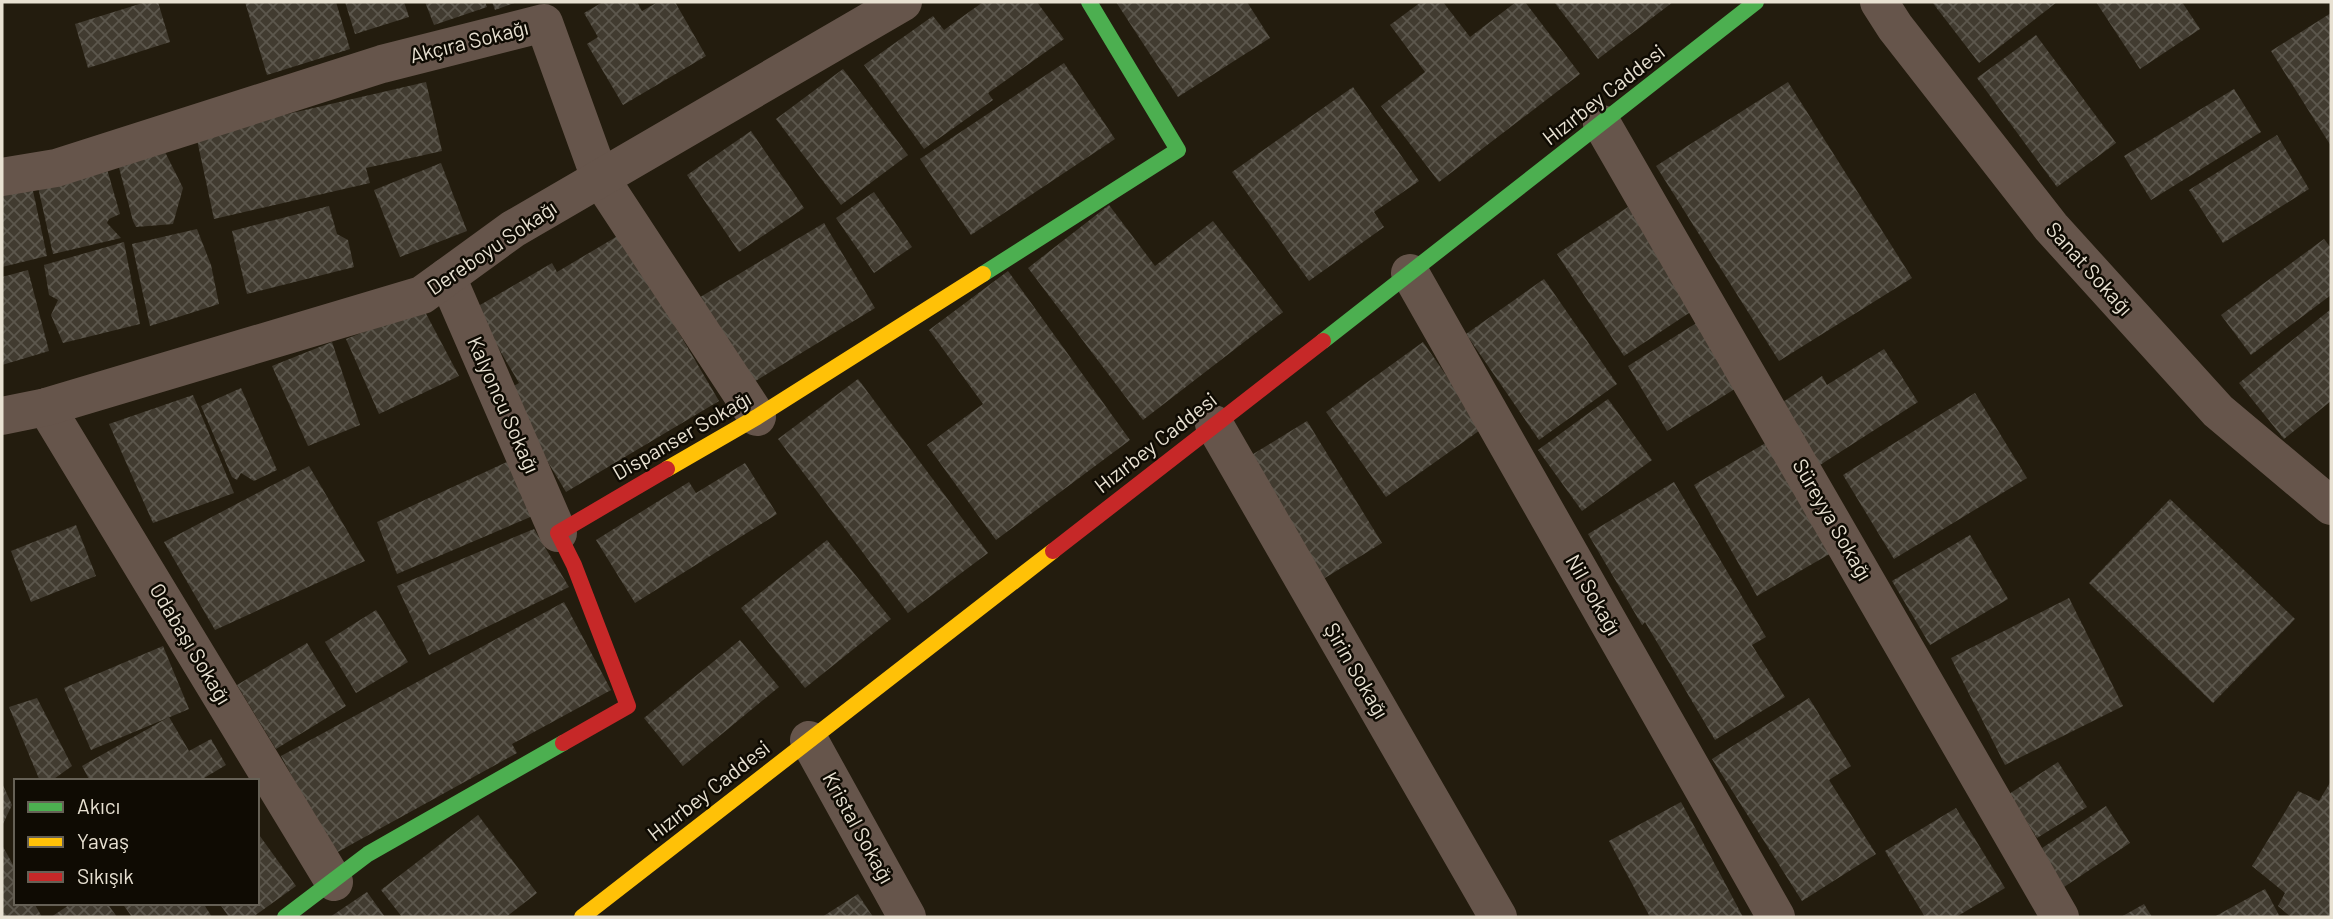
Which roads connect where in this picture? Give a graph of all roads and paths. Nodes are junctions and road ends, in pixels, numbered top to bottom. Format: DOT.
graph roads {
  1 [pos="903,2"];
  2 [pos="1089,2"];
  3 [pos="1756,2"];
  4 [pos="1879,2"];
  5 [pos="1602,124"];
  6 [pos="2,177"];
  7 [pos="600,178"];
  8 [pos="1410,273"];
  9 [pos="447,277"];
  10 [pos="46,407"];
  11 [pos="2,416"];
  12 [pos="757,417"];
  13 [pos="1214,424"];
  14 [pos="2331,506"];
  15 [pos="558,533"];
  16 [pos="809,740"];
  17 [pos="334,882"];
  18 [pos="285,917"];
  19 [pos="582,917"];
  20 [pos="907,917"];
  21 [pos="1498,917"];
  22 [pos="1776,917"];
  23 [pos="2060,917"];
  1 -- 7 [label="street, Dereboyu Sokağı"];
  2 -- 12 [label="street, Dispanser Sokağı"];
  3 -- 5 [label="street, Hızırbey Caddesi"];
  4 -- 14 [label="street, Sanat Sokağı"];
  5 -- 8 [label="street, Hızırbey Caddesi"];
  5 -- 23 [label="street, Süreyya Sokağı"];
  6 -- 7 [label="street, Akçıra Sokağı"];
  7 -- 9 [label="street, Dereboyu Sokağı"];
  7 -- 12 [label="street, Akçıra Sokağı"];
  8 -- 13 [label="street, Hızırbey Caddesi"];
  8 -- 22 [label="street, Nil Sokağı"];
  9 -- 10 [label="street, Dereboyu Sokağı"];
  9 -- 15 [label="street, Kalyoncu Sokağı"];
  10 -- 11 [label="street, Dereboyu Sokağı"];
  10 -- 17 [label="street, Odabaşı Sokağı"];
  12 -- 15 [label="street, Dispanser Sokağı"];
  13 -- 16 [label="street, Hızırbey Caddesi"];
  13 -- 21 [label="street, Şirin Sokağı"];
  15 -- 17 [label="street"];
  16 -- 19 [label="street, Hızırbey Caddesi"];
  16 -- 20 [label="street, Kristal Sokağı"];
  17 -- 18 [label="street"];
}
